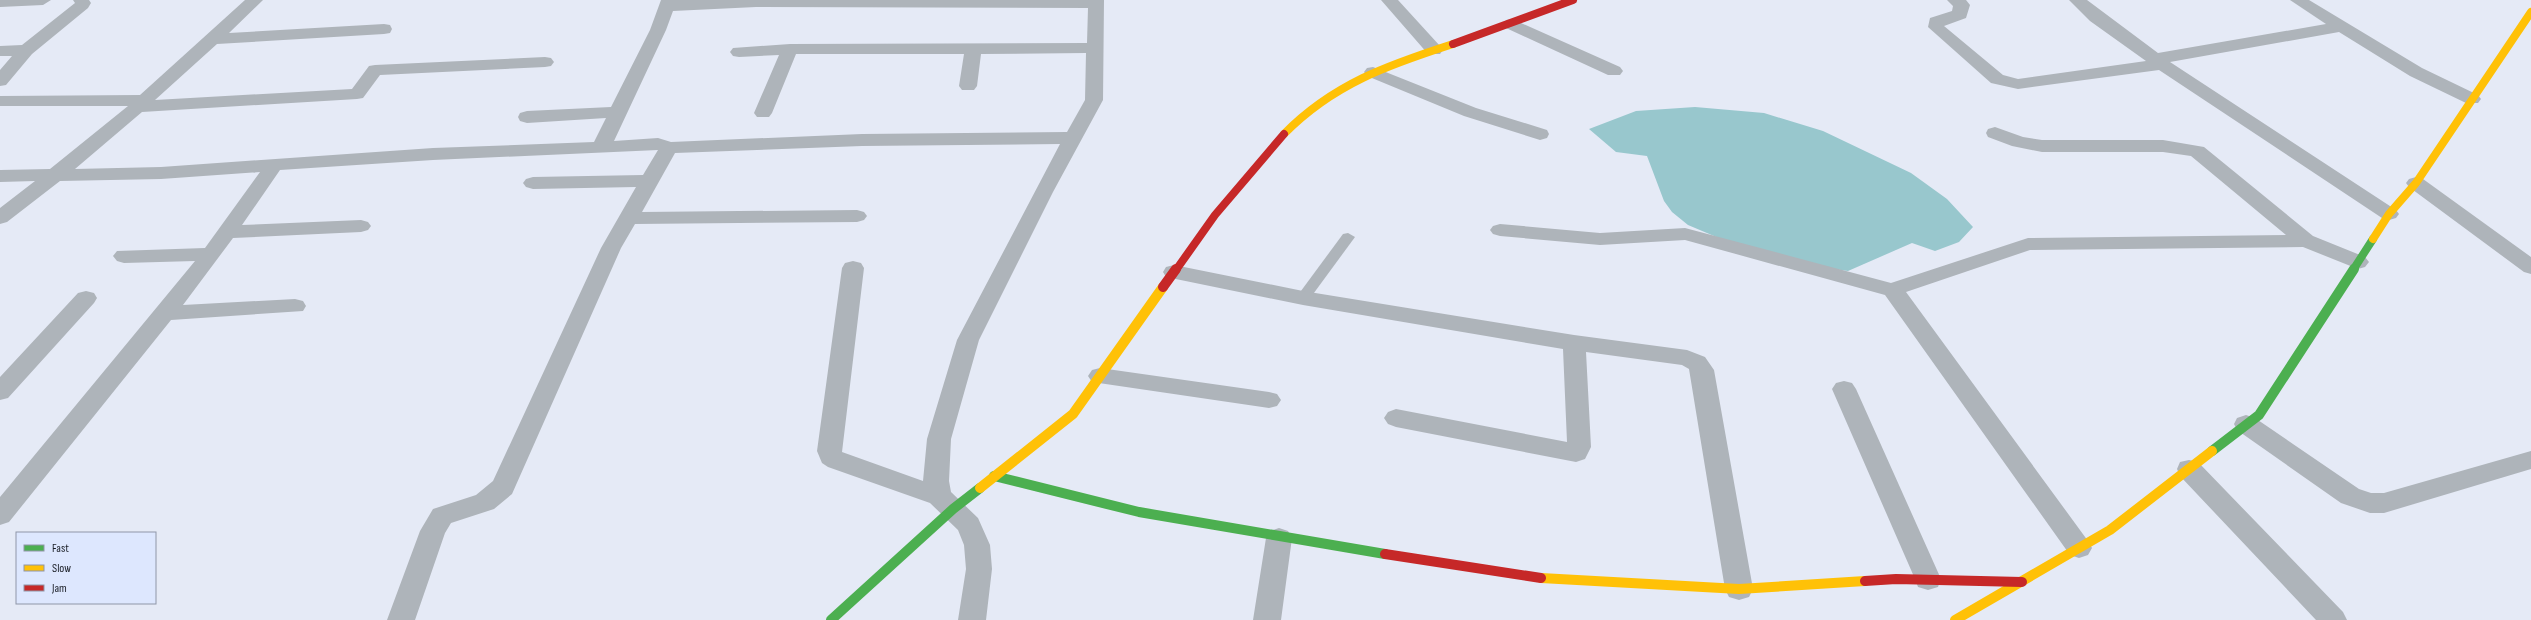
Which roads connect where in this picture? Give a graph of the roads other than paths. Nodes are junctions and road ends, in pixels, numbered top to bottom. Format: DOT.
graph roads {
  1 [pos="43,0"];
  2 [pos="81,0"];
  3 [pos="255,0"];
  4 [pos="1389,0"];
  5 [pos="1573,0"];
  6 [pos="1955,0"];
  7 [pos="2077,0"];
  8 [pos="2298,0"];
  9 [pos="1097,1"];
  10 [pos="0,2"];
  11 [pos="668,3"];
  12 [pos="2531,12"];
  13 [pos="1512,24"];
  14 [pos="2340,27"];
  15 [pos="384,29"];
  16 [pos="212,39"];
  17 [pos="973,48"];
  18 [pos="1096,48"];
  19 [pos="790,49"];
  20 [pos="26,50"];
  21 [pos="1434,50"];
  22 [pos="0,51"];
  23 [pos="739,52"];
  24 [pos="2158,61"];
  25 [pos="544,62"];
  26 [pos="1614,71"];
  27 [pos="1373,72"];
  28 [pos="0,81"];
  29 [pos="968,86"];
  30 [pos="2472,100"];
  31 [pos="0,101"];
  32 [pos="140,104"];
  33 [pos="618,112"];
  34 [pos="763,113"];
  35 [pos="528,116"];
  36 [pos="1995,133"];
  37 [pos="1540,134"];
  38 [pos="1073,138"];
  39 [pos="602,147"];
  40 [pos="670,148"];
  41 [pos="275,164"];
  42 [pos="0,176"];
  43 [pos="54,176"];
  44 [pos="650,181"];
  45 [pos="533,183"];
  46 [pos="2416,183"];
  47 [pos="2389,214"];
  48 [pos="857,216"];
  49 [pos="0,218"];
  50 [pos="629,218"];
  51 [pos="362,226"];
  52 [pos="1500,230"];
  53 [pos="226,232"];
  54 [pos="1348,237"];
  55 [pos="2306,241"];
  56 [pos="211,254"];
  57 [pos="124,256"];
  58 [pos="2358,262"];
  59 [pos="2531,267"];
  60 [pos="853,268"];
  61 [pos="1174,272"];
  62 [pos="1895,291"];
  63 [pos="86,298"];
  64 [pos="1303,298"];
  65 [pos="295,306"];
  66 [pos="164,313"];
  67 [pos="1574,343"];
  68 [pos="1100,376"];
  69 [pos="1844,389"];
  70 [pos="0,392"];
  71 [pos="1269,400"];
  72 [pos="1396,418"];
  73 [pos="2246,424"];
  74 [pos="2531,460"];
  75 [pos="2189,469"];
  76 [pos="994,476"];
  77 [pos="946,502"];
  78 [pos="0,515"];
  79 [pos="1279,538"];
  80 [pos="2079,548"];
  81 [pos="1928,579"];
  82 [pos="2022,582"];
  83 [pos="1739,589"];
  84 [pos="401,620"];
  85 [pos="831,620"];
  86 [pos="972,620"];
  87 [pos="1267,620"];
  88 [pos="1956,620"];
  89 [pos="2333,620"];
  1 -- 10 [label="street"];
  2 -- 20 [label="street"];
  3 -- 16 [label="street"];
  4 -- 21 [label="street"];
  5 -- 13 [label="street"];
  6 -- 24 [label="street"];
  7 -- 24 [label="street"];
  8 -- 14 [label="street"];
  9 -- 11 [label="street"];
  9 -- 18 [label="street"];
  11 -- 33 [label="street"];
  12 -- 30 [label="street"];
  13 -- 21 [label="street"];
  13 -- 26 [label="street"];
  14 -- 24 [label="street"];
  14 -- 30 [label="street"];
  15 -- 16 [label="street"];
  16 -- 32 [label="street"];
  17 -- 18 [label="street"];
  17 -- 19 [label="street"];
  17 -- 29 [label="street"];
  18 -- 38 [label="street"];
  19 -- 23 [label="street"];
  19 -- 34 [label="street"];
  20 -- 22 [label="street"];
  20 -- 28 [label="street"];
  21 -- 27 [label="street"];
  24 -- 47 [label="street"];
  25 -- 32 [label="street"];
  27 -- 37 [label="street"];
  27 -- 61 [label="street"];
  30 -- 46 [label="street"];
  31 -- 32 [label="street"];
  32 -- 43 [label="street"];
  33 -- 35 [label="street"];
  33 -- 39 [label="street"];
  36 -- 55 [label="street"];
  38 -- 40 [label="street"];
  38 -- 77 [label="street"];
  39 -- 40 [label="street"];
  39 -- 41 [label="street"];
  40 -- 44 [label="street"];
  41 -- 43 [label="street"];
  41 -- 53 [label="street"];
  42 -- 43 [label="street"];
  43 -- 49 [label="street"];
  44 -- 45 [label="street"];
  44 -- 50 [label="street"];
  46 -- 47 [label="street"];
  46 -- 59 [label="street"];
  47 -- 58 [label="street"];
  48 -- 50 [label="street"];
  50 -- 84 [label="street"];
  51 -- 53 [label="street"];
  52 -- 62 [label="street"];
  53 -- 56 [label="street"];
  54 -- 64 [label="lane"];
  55 -- 58 [label="street"];
  55 -- 62 [label="street"];
  56 -- 57 [label="street"];
  56 -- 66 [label="street"];
  58 -- 73 [label="street"];
  60 -- 77 [label="street"];
  61 -- 64 [label="street"];
  61 -- 68 [label="street"];
  62 -- 80 [label="street"];
  63 -- 70 [label="street"];
  64 -- 67 [label="street"];
  65 -- 66 [label="street"];
  66 -- 78 [label="street"];
  67 -- 72 [label="street"];
  67 -- 83 [label="street"];
  68 -- 71 [label="street"];
  68 -- 76 [label="street"];
  69 -- 81 [label="street"];
  73 -- 74 [label="street"];
  73 -- 75 [label="street"];
  75 -- 80 [label="street"];
  75 -- 89 [label="street"];
  76 -- 77 [label="street"];
  76 -- 79 [label="street"];
  77 -- 85 [label="street"];
  77 -- 86 [label="street"];
  79 -- 83 [label="street"];
  79 -- 87 [label="street"];
  80 -- 82 [label="street"];
  81 -- 82 [label="street"];
  81 -- 83 [label="street"];
  82 -- 88 [label="street"];
}
